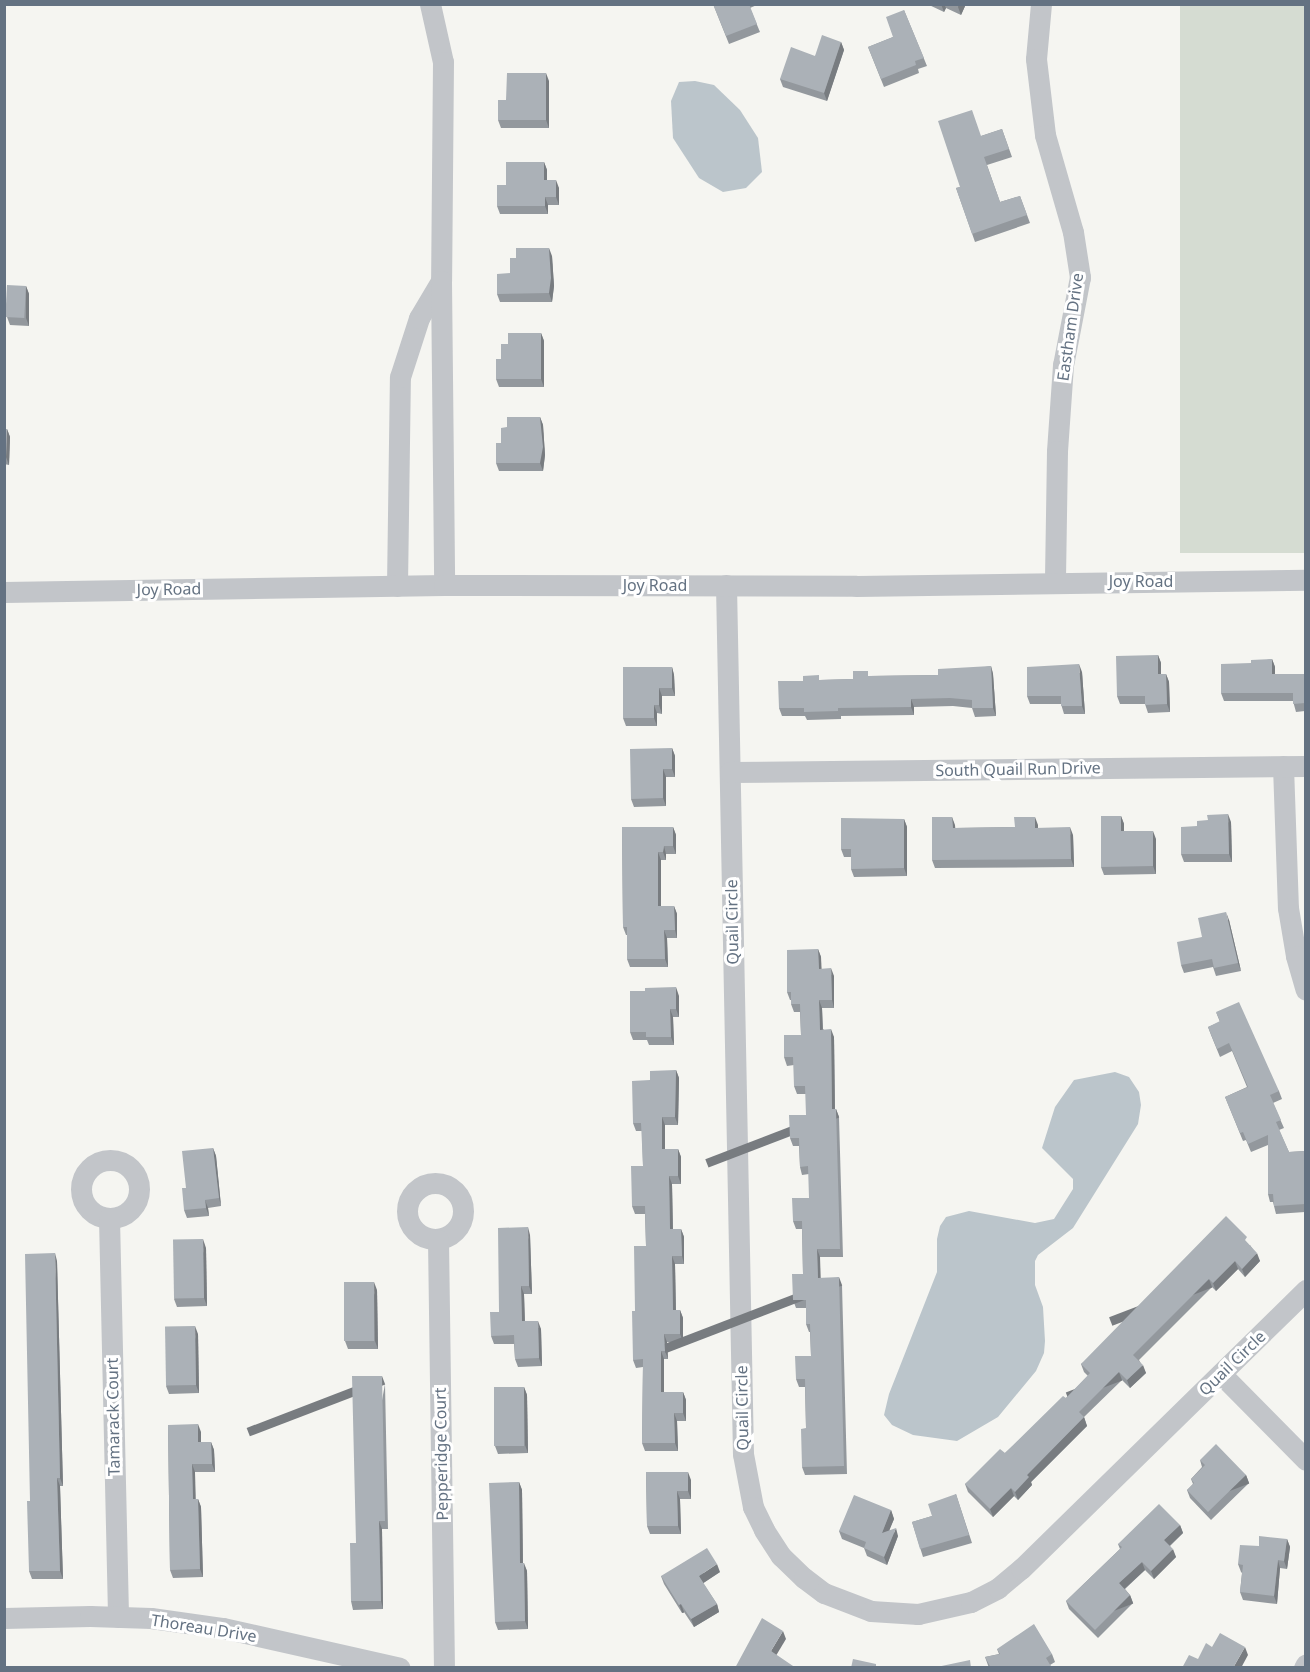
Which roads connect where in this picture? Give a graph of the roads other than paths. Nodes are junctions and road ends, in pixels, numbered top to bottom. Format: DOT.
graph roads {
  1 [pos="430,4"];
  2 [pos="1041,4"];
  3 [pos="441,281"];
  4 [pos="1305,580"];
  5 [pos="1054,581"];
  6 [pos="444,585"];
  7 [pos="726,585"];
  8 [pos="397,586"];
  9 [pos="4,592"];
  10 [pos="1283,766"];
  11 [pos="1305,766"];
  12 [pos="729,772"];
  13 [pos="1305,990"];
  14 [pos="109,1218"];
  15 [pos="438,1240"];
  16 [pos="1305,1290"];
  17 [pos="1221,1374"];
  18 [pos="1305,1460"];
  19 [pos="118,1617"];
  20 [pos="4,1618"];
  21 [pos="400,1668"];
  22 [pos="444,1668"];
  1 -- 3 [label="street"];
  2 -- 5 [label="street, Eastham Drive"];
  3 -- 6 [label="street"];
  3 -- 8 [label="street"];
  4 -- 5 [label="street, Joy Road"];
  5 -- 7 [label="street, Joy Road"];
  6 -- 7 [label="street, Joy Road"];
  6 -- 8 [label="street, Joy Road"];
  7 -- 12 [label="street, Quail Circle"];
  8 -- 9 [label="street, Joy Road"];
  10 -- 11 [label="street, South Quail Run Drive"];
  10 -- 12 [label="street, South Quail Run Drive"];
  10 -- 13 [label="street"];
  12 -- 17 [label="street, Quail Circle"];
  14 -- 19 [label="street, Tamarack Court"];
  15 -- 22 [label="street, Pepperidge Court"];
  16 -- 17 [label="street, Quail Circle"];
  17 -- 18 [label="street"];
  19 -- 20 [label="street, Thoreau Drive"];
  19 -- 21 [label="street, Thoreau Drive"];
}
